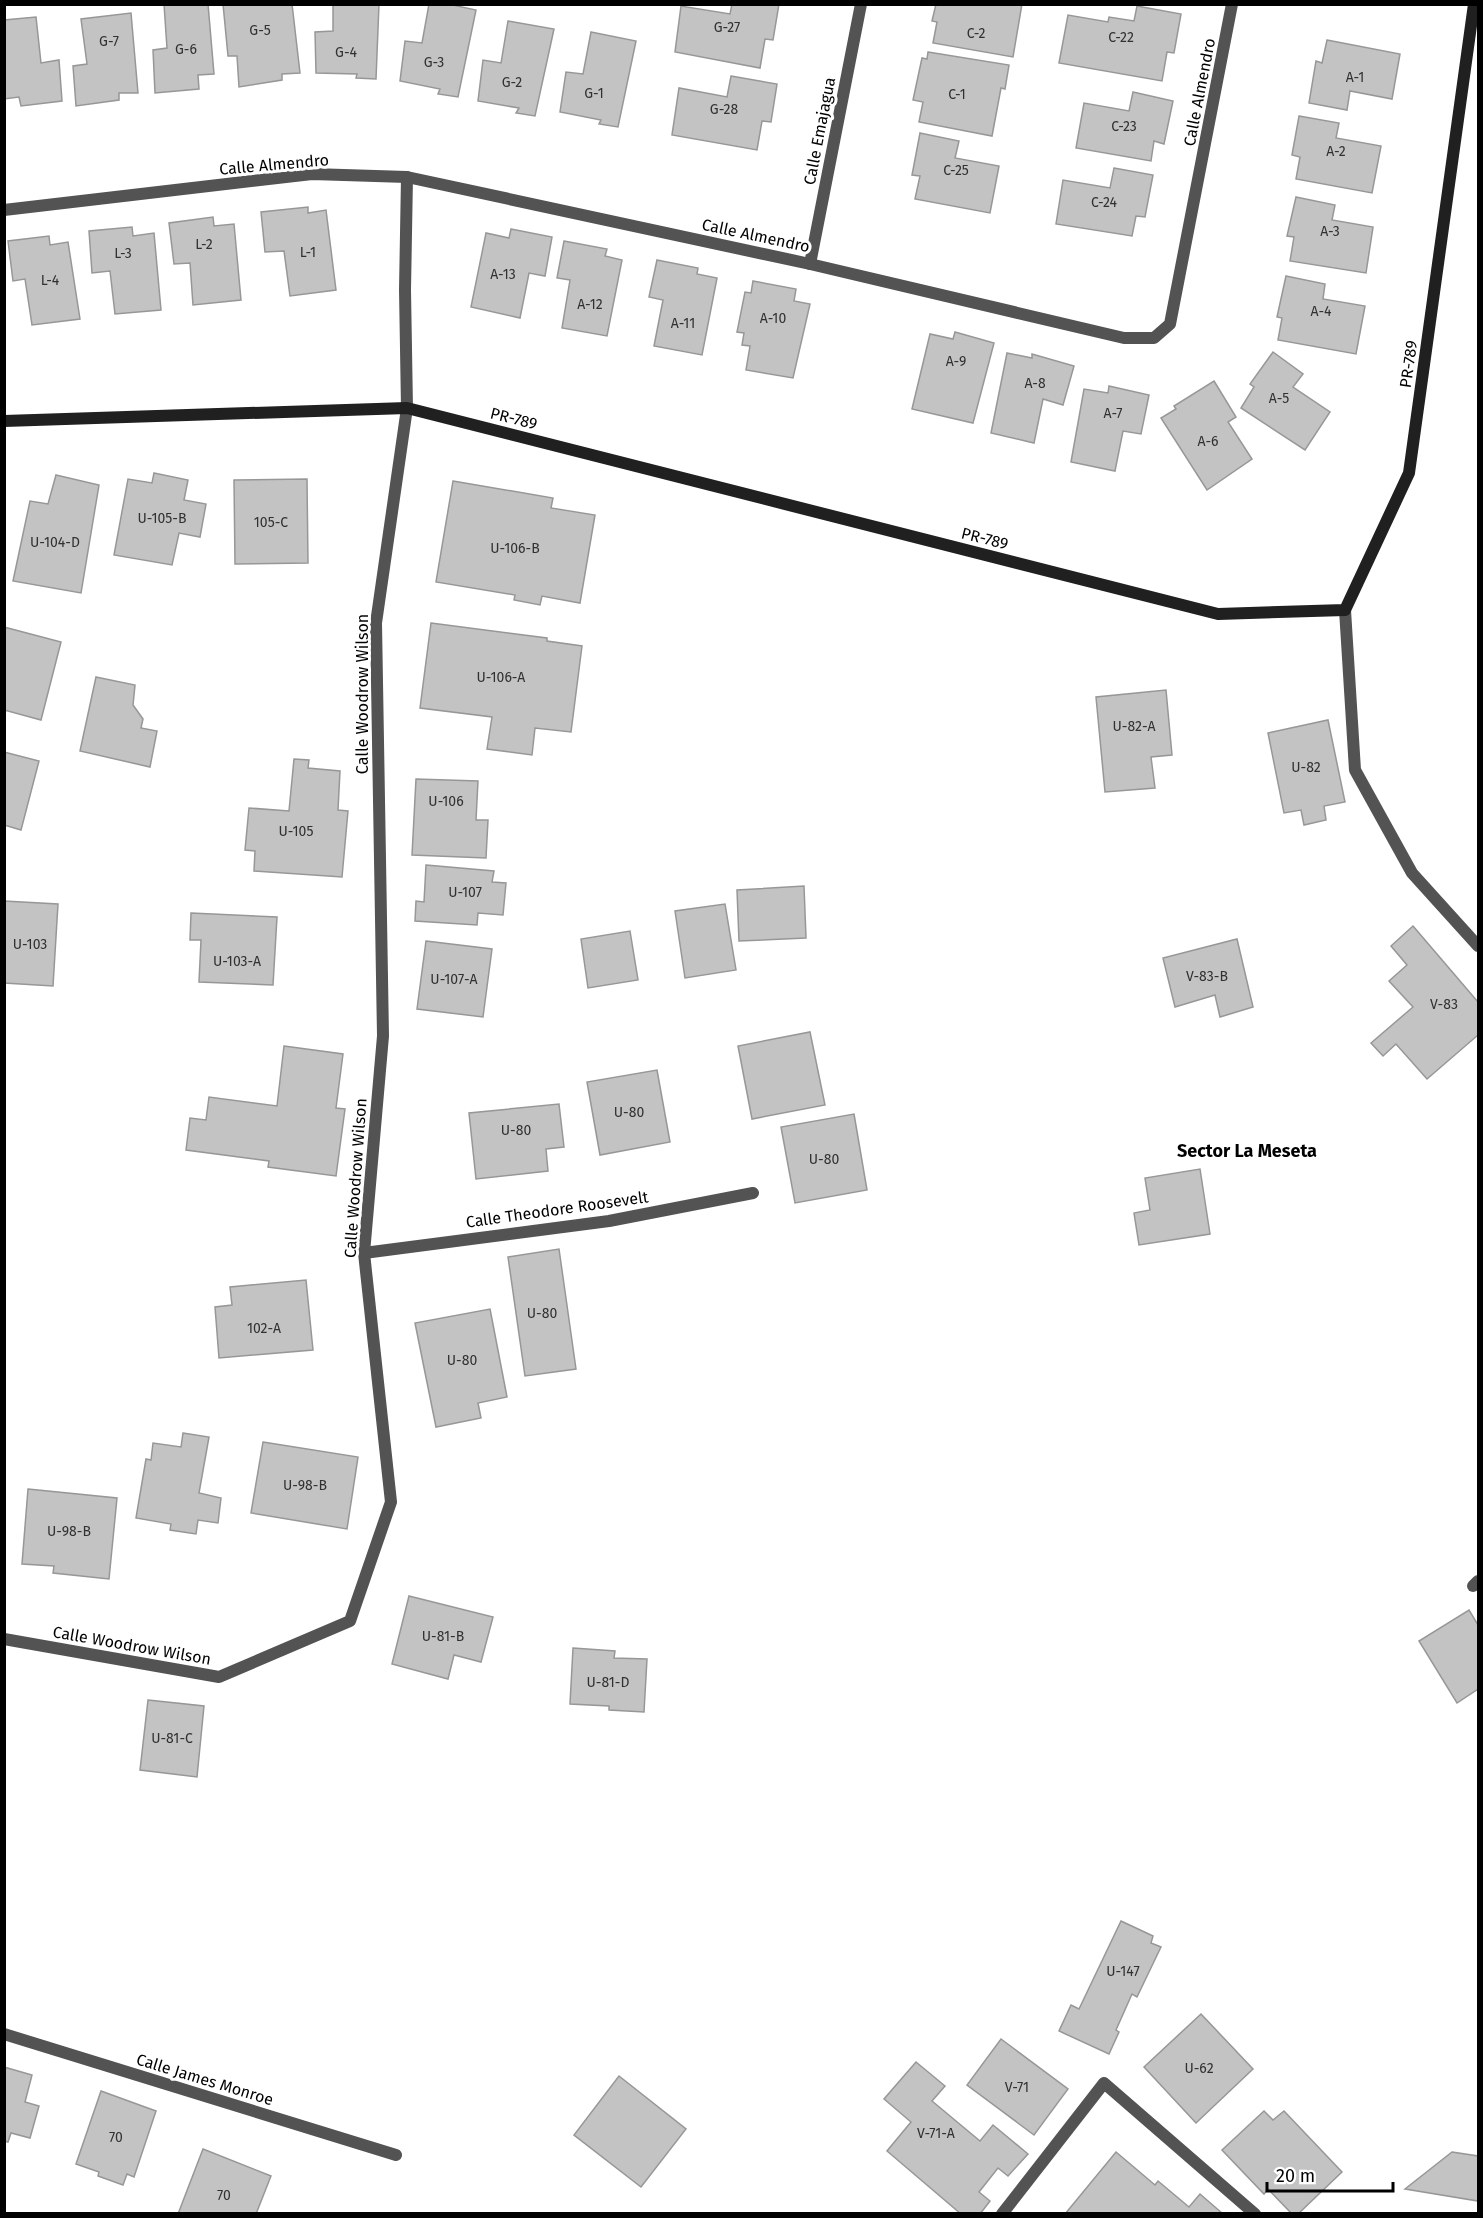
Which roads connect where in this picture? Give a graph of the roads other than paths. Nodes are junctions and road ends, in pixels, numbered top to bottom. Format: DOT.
graph roads {
  1 [pos="861,4"];
  2 [pos="1232,4"];
  3 [pos="1474,4"];
  4 [pos="407,177"];
  5 [pos="4,210"];
  6 [pos="810,264"];
  7 [pos="407,408"];
  8 [pos="4,421"];
  9 [pos="1345,610"];
  10 [pos="1479,946"];
  11 [pos="753,1193"];
  12 [pos="364,1253"];
  13 [pos="4,1639"];
  14 [pos="4,2034"];
  15 [pos="396,2155"];
  16 [pos="1002,2214"];
  17 [pos="1255,2214"];
  1 -- 6 [label="street, Calle Emajagua"];
  2 -- 6 [label="street, Calle Almendro"];
  3 -- 9 [label="street, PR-789 / PR-789"];
  4 -- 5 [label="street, Calle Almendro"];
  4 -- 6 [label="street, Calle Almendro"];
  4 -- 7 [label="street, Calle Woodrow Wilson"];
  7 -- 8 [label="street, PR-789 / PR-789"];
  7 -- 9 [label="street, PR-789 / PR-789"];
  7 -- 12 [label="street, Calle Woodrow Wilson"];
  9 -- 10 [label="street"];
  11 -- 12 [label="street, Calle Theodore Roosevelt"];
  12 -- 13 [label="street, Calle Woodrow Wilson"];
  14 -- 15 [label="street, Calle James Monroe"];
  16 -- 17 [label="street"];
}
